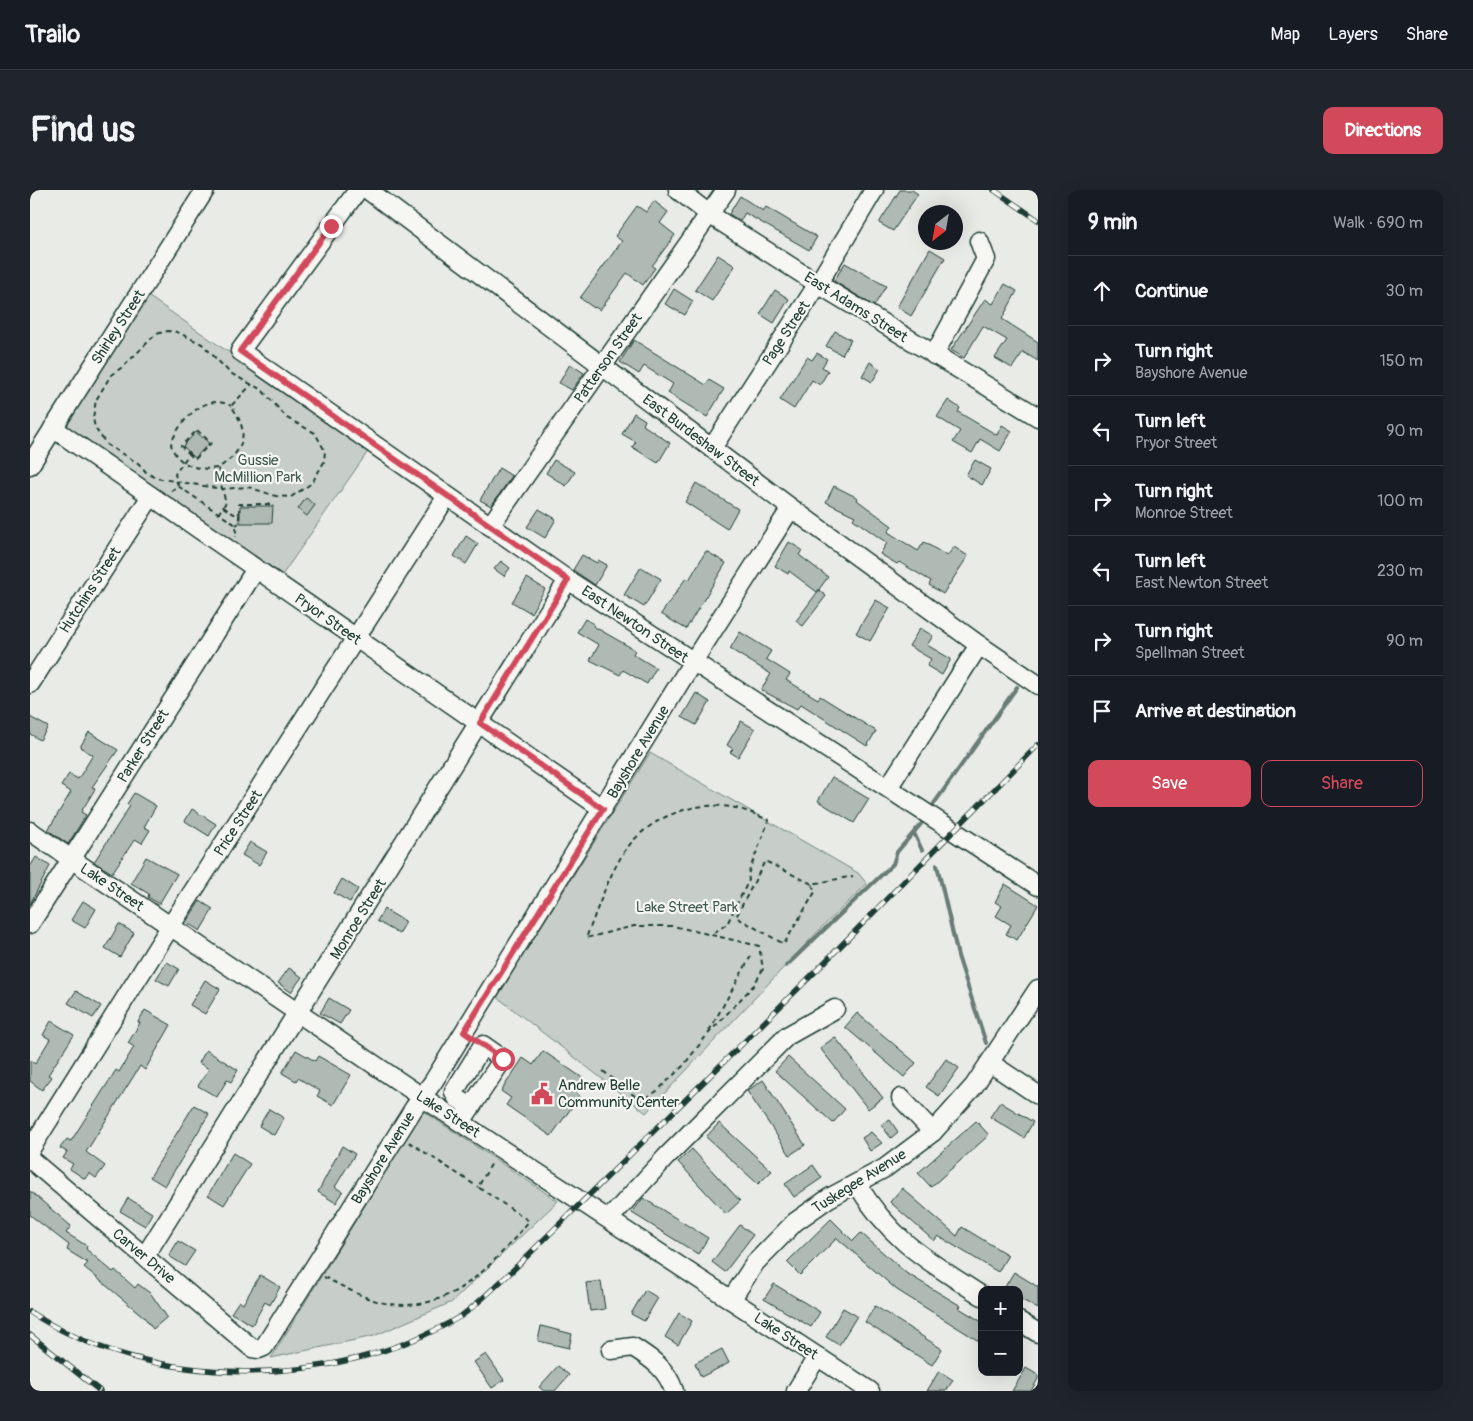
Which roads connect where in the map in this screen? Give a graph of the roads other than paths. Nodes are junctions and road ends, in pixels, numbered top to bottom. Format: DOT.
graph roads {
  1 [pos="205,190"];
  2 [pos="358,190"];
  3 [pos="368,190"];
  4 [pos="678,190"];
  5 [pos="726,190"];
  6 [pos="874,190"];
  7 [pos="709,214"];
  8 [pos="979,241"];
  9 [pos="818,284"];
  10 [pos="934,355"];
  11 [pos="602,366"];
  12 [pos="1038,417"];
  13 [pos="53,428"];
  14 [pos="712,448"];
  15 [pos="30,464"];
  16 [pos="158,496"];
  17 [pos="448,496"];
  18 [pos="791,508"];
  19 [pos="490,526"];
  20 [pos="256,569"];
  21 [pos="568,580"];
  22 [pos="356,638"];
  23 [pos="979,646"];
  24 [pos="693,662"];
  25 [pos="30,684"];
  26 [pos="1038,685"];
  27 [pos="480,723"];
  28 [pos="888,788"];
  29 [pos="603,809"];
  30 [pos="30,831"];
  31 [pos="71,859"];
  32 [pos="1038,886"];
  33 [pos="30,924"];
  34 [pos="170,927"];
  35 [pos="1038,989"];
  36 [pos="835,1010"];
  37 [pos="298,1014"];
  38 [pos="464,1032"];
  39 [pos="483,1045"];
  40 [pos="990,1063"];
  41 [pos="1038,1096"];
  42 [pos="422,1097"];
  43 [pos="902,1098"];
  44 [pos="471,1107"];
  45 [pos="461,1122"];
  46 [pos="933,1132"];
  47 [pos="30,1150"];
  48 [pos="30,1159"];
  49 [pos="857,1184"];
  50 [pos="609,1219"];
  51 [pos="145,1256"];
  52 [pos="978,1293"];
  53 [pos="731,1300"];
  54 [pos="1023,1324"];
  55 [pos="1038,1333"];
  56 [pos="259,1349"];
  57 [pos="612,1350"];
  58 [pos="817,1357"];
  59 [pos="674,1391"];
  60 [pos="796,1391"];
  61 [pos="870,1391"];
  1 -- 13 [label="street, Shirley Street"];
  2 -- 17 [label="street, East Newton Street"];
  3 -- 11 [label="street, East Burdeshaw Street"];
  4 -- 7 [label="street, East Adams Street"];
  5 -- 7 [label="street, Patterson Street"];
  6 -- 9 [label="street, Page Street"];
  7 -- 9 [label="street, East Adams Street"];
  7 -- 11 [label="street, Patterson Street"];
  8 -- 10 [label="street"];
  9 -- 10 [label="street, East Adams Street"];
  9 -- 14 [label="street, Page Street"];
  10 -- 12 [label="street, East Adams Street"];
  11 -- 14 [label="street, East Burdeshaw Street"];
  11 -- 19 [label="street, Patterson Street"];
  13 -- 15 [label="street, Shirley Street"];
  13 -- 16 [label="street, Pryor Street"];
  14 -- 18 [label="street, East Burdeshaw Street"];
  16 -- 20 [label="street, Pryor Street"];
  16 -- 25 [label="street, Hutchins Street"];
  17 -- 19 [label="street, East Newton Street"];
  17 -- 22 [label="street, Price Street"];
  18 -- 23 [label="street, East Burdeshaw Street"];
  18 -- 24 [label="street, Bayshore Avenue"];
  19 -- 21 [label="street, East Newton Street"];
  20 -- 22 [label="street, Pryor Street"];
  20 -- 31 [label="street, Parker Street"];
  21 -- 24 [label="street, East Newton Street"];
  21 -- 27 [label="street, Monroe Street"];
  22 -- 27 [label="street, Pryor Street"];
  22 -- 34 [label="street, Price Street"];
  23 -- 26 [label="street, East Burdeshaw Street"];
  23 -- 28 [label="street"];
  24 -- 28 [label="street, East Newton Street"];
  24 -- 29 [label="street, Bayshore Avenue"];
  27 -- 29 [label="street, Pryor Street"];
  27 -- 37 [label="street, Monroe Street"];
  28 -- 32 [label="street, East Newton Street"];
  29 -- 38 [label="street, Bayshore Avenue"];
  30 -- 31 [label="street, Lake Street"];
  31 -- 33 [label="street, Parker Street"];
  31 -- 34 [label="street, Lake Street"];
  34 -- 37 [label="street, Lake Street"];
  34 -- 47 [label="street, Price Street"];
  35 -- 40 [label="street, Tuskegee Avenue"];
  36 -- 50 [label="street"];
  37 -- 42 [label="street, Lake Street"];
  37 -- 51 [label="street, Monroe Street"];
  38 -- 39 [label="street"];
  38 -- 42 [label="street, Bayshore Avenue"];
  39 -- 44 [label="street"];
  39 -- 44 [label="street"];
  40 -- 41 [label="street"];
  40 -- 46 [label="street, Tuskegee Avenue"];
  42 -- 45 [label="street, Lake Street"];
  42 -- 56 [label="street, Bayshore Avenue"];
  43 -- 46 [label="street"];
  44 -- 45 [label="street"];
  45 -- 50 [label="street, Lake Street"];
  46 -- 49 [label="street, Tuskegee Avenue"];
  48 -- 51 [label="street, Carver Drive"];
  49 -- 52 [label="street"];
  49 -- 53 [label="street, Tuskegee Avenue"];
  50 -- 53 [label="street, Lake Street"];
  51 -- 56 [label="street, Carver Drive"];
  53 -- 58 [label="street, Lake Street"];
  54 -- 55 [label="street"];
  57 -- 59 [label="street"];
  58 -- 60 [label="street"];
  58 -- 61 [label="street, Lake Street"];
}
